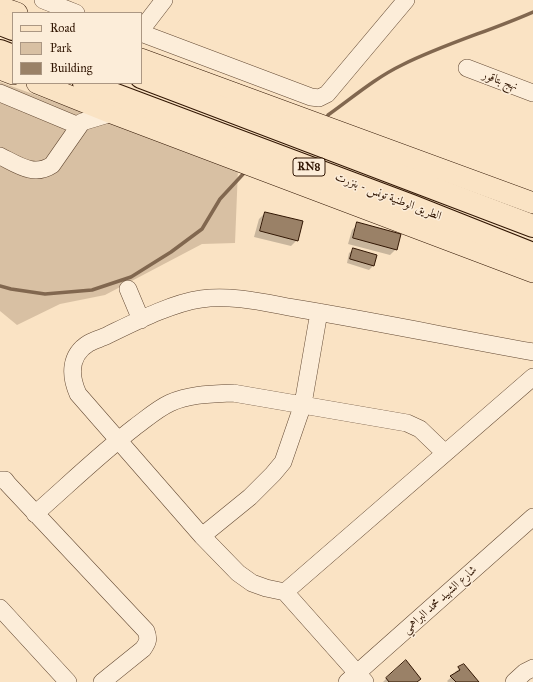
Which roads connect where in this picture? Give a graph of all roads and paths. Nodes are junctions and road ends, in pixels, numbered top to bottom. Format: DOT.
graph roads {
  1 [pos="43,0"];
  2 [pos="164,0"];
  3 [pos="406,0"];
  4 [pos="0,7"];
  5 [pos="14,12"];
  6 [pos="73,12"];
  7 [pos="0,24"];
  8 [pos="12,28"];
  9 [pos="142,29"];
  10 [pos="142,33"];
  11 [pos="0,51"];
  12 [pos="12,56"];
  13 [pos="142,59"];
  14 [pos="467,68"];
  15 [pos="0,69"];
  16 [pos="12,74"];
  17 [pos="142,77"];
  18 [pos="43,84"];
  19 [pos="78,90"];
  20 [pos="0,93"];
  21 [pos="533,93"];
  22 [pos="112,113"];
  23 [pos="80,124"];
  24 [pos="0,156"];
  25 [pos="533,203"];
  26 [pos="533,226"];
  27 [pos="533,254"];
  28 [pos="533,272"];
  29 [pos="128,289"];
  30 [pos="319,312"];
  31 [pos="141,320"];
  32 [pos="533,352"];
  33 [pos="533,377"];
  34 [pos="303,404"];
  35 [pos="117,440"];
  36 [pos="445,453"];
  37 [pos="0,480"];
  38 [pos="35,514"];
  39 [pos="533,517"];
  40 [pos="202,536"];
  41 [pos="285,592"];
  42 [pos="0,608"];
  43 [pos="533,668"];
  44 [pos="356,679"];
  45 [pos="68,682"];
  46 [pos="102,682"];
  47 [pos="514,682"];
  1 -- 6 [label="street"];
  2 -- 9 [label="street"];
  3 -- 10 [label="street"];
  4 -- 5 [label="main road"];
  7 -- 8 [label="highway"];
  11 -- 12 [label="highway"];
  13 -- 25 [label="main road"];
  14 -- 21 [label="street, نهج بتاقور"];
  15 -- 16 [label="main road"];
  17 -- 26 [label="highway, الطريق الوطنية تونس - بنزرت / RN8"];
  18 -- 19 [label="main road"];
  19 -- 22 [label="main road"];
  19 -- 23 [label="street"];
  19 -- 27 [label="highway, الطريق الوطنية تونس - بنزرت / RN8"];
  20 -- 23 [label="street"];
  22 -- 23 [label="street"];
  22 -- 28 [label="main road"];
  23 -- 24 [label="street"];
  29 -- 31 [label="street"];
  30 -- 31 [label="street"];
  30 -- 32 [label="street"];
  30 -- 34 [label="street"];
  31 -- 35 [label="street"];
  33 -- 36 [label="street"];
  34 -- 35 [label="street"];
  34 -- 36 [label="street"];
  34 -- 40 [label="street"];
  35 -- 38 [label="street"];
  35 -- 40 [label="street"];
  36 -- 41 [label="street"];
  37 -- 38 [label="street"];
  38 -- 46 [label="street"];
  39 -- 44 [label="street, شارع الشهيد محمد البراهمي"];
  40 -- 41 [label="street"];
  41 -- 44 [label="street"];
  42 -- 45 [label="street"];
  43 -- 47 [label="street"];
}
